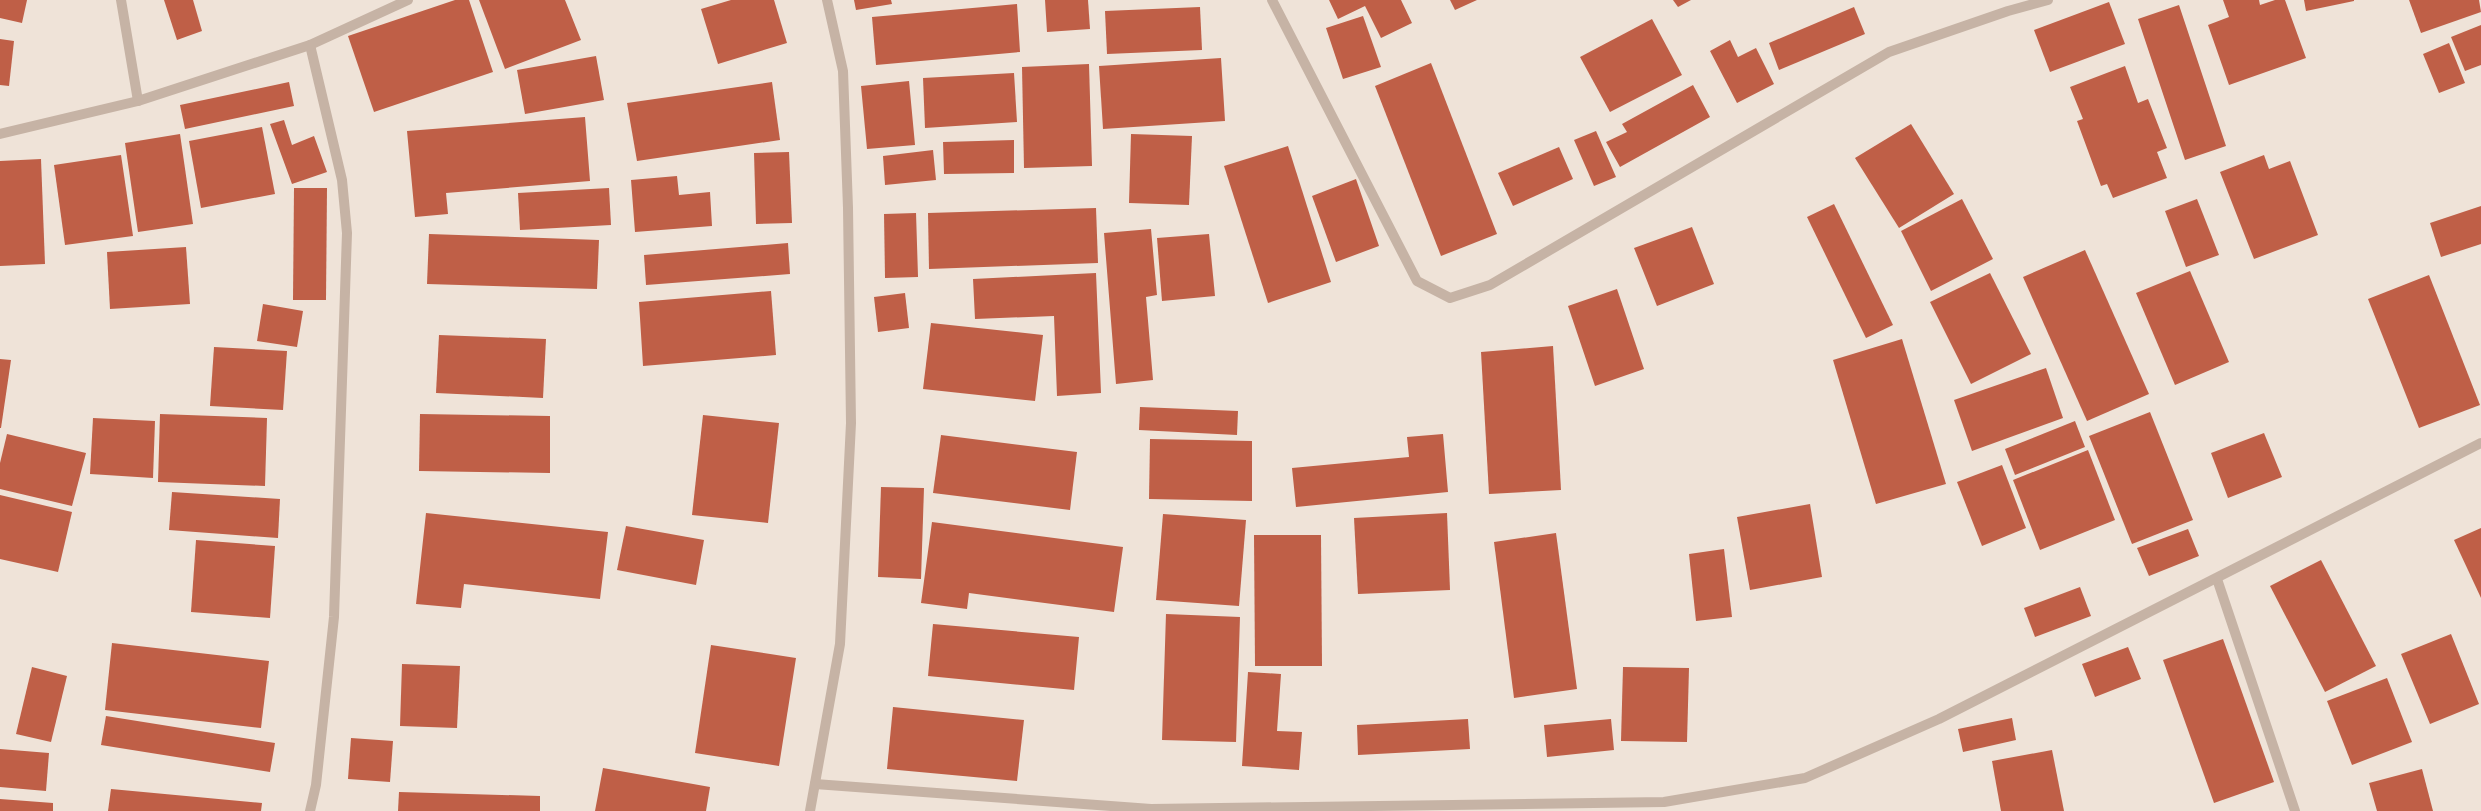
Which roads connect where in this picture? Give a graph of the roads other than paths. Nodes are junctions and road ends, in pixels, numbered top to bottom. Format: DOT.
graph roads {
  1 [pos="121,0"];
  2 [pos="408,0"];
  3 [pos="827,0"];
  4 [pos="1272,0"];
  5 [pos="2048,0"];
  6 [pos="310,45"];
  7 [pos="138,101"];
  8 [pos="0,134"];
  9 [pos="2481,443"];
  10 [pos="2217,579"];
  11 [pos="815,784"];
  12 [pos="310,811"];
  13 [pos="810,811"];
  14 [pos="2295,811"];
  1 -- 7 [label="street"];
  2 -- 6 [label="street"];
  3 -- 11 [label="street"];
  4 -- 5 [label="street"];
  6 -- 7 [label="street"];
  6 -- 12 [label="street"];
  7 -- 8 [label="street"];
  9 -- 10 [label="street"];
  10 -- 11 [label="street"];
  10 -- 14 [label="street"];
  11 -- 13 [label="street"];
}
